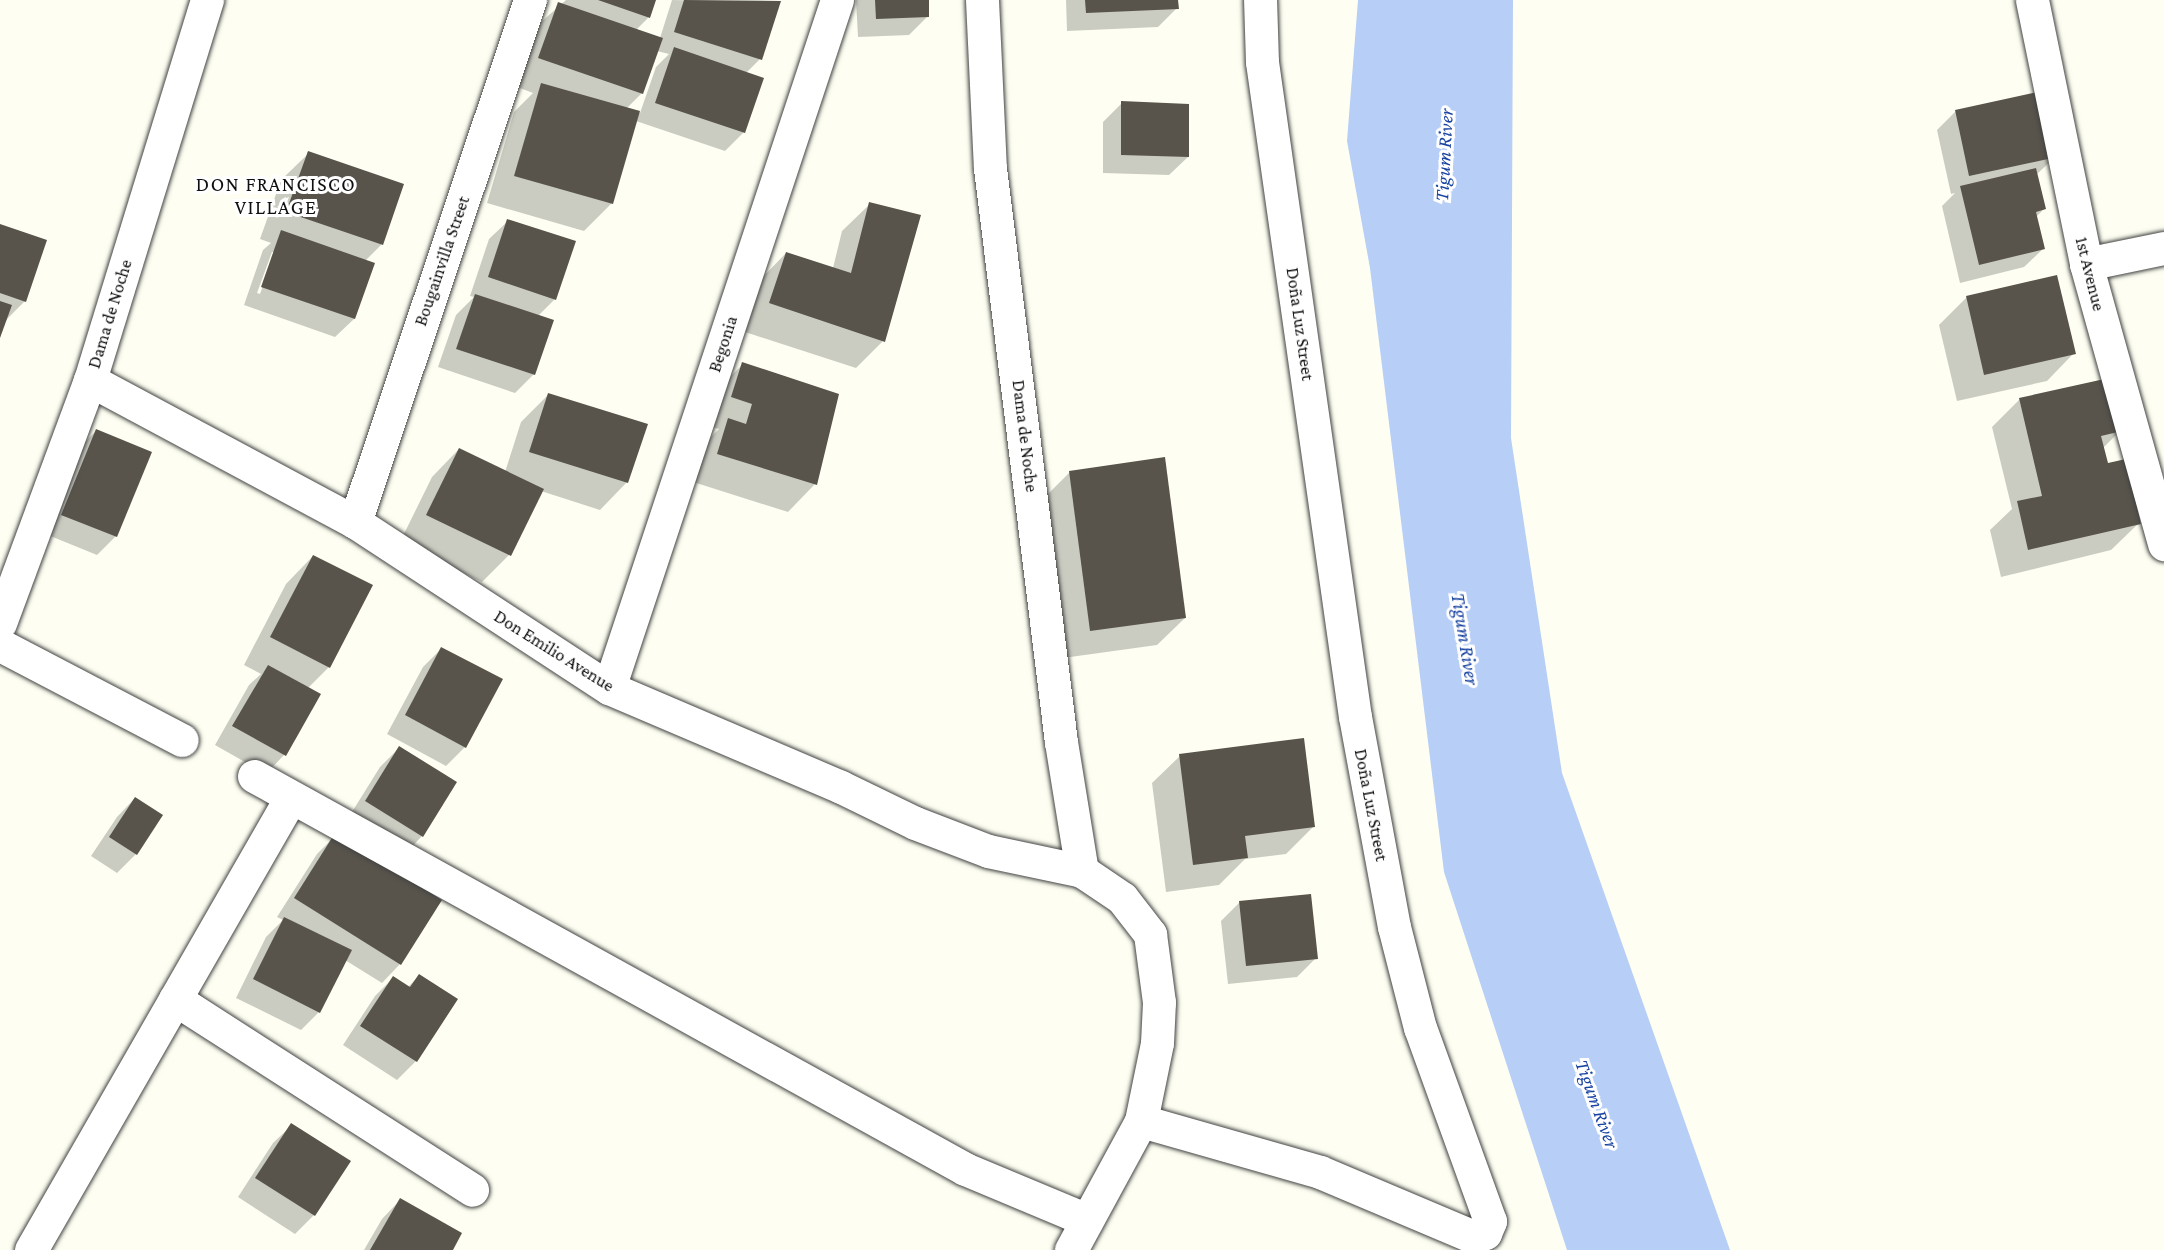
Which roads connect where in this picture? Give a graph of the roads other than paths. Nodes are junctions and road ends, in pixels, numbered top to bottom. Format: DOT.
graph roads {
  1 [pos="207,0"];
  2 [pos="530,0"];
  3 [pos="837,0"];
  4 [pos="982,0"];
  5 [pos="1260,0"];
  6 [pos="2032,0"];
  7 [pos="2164,248"];
  8 [pos="2086,264"];
  9 [pos="90,380"];
  10 [pos="355,522"];
  11 [pos="2164,544"];
  12 [pos="0,623"];
  13 [pos="0,645"];
  14 [pos="609,688"];
  15 [pos="182,740"];
  16 [pos="254,776"];
  17 [pos="290,799"];
  18 [pos="1082,871"];
  19 [pos="175,999"];
  20 [pos="1141,1121"];
  21 [pos="472,1190"];
  22 [pos="1087,1220"];
  23 [pos="31,1250"];
  24 [pos="1071,1250"];
  1 -- 9 [label="street, Dama de Noche"];
  2 -- 10 [label="street, Bougainvilla Street"];
  3 -- 14 [label="street, Begonia"];
  4 -- 18 [label="street, Dama de Noche"];
  5 -- 20 [label="street, Doña Luz Street"];
  6 -- 8 [label="street, 1st Avenue"];
  7 -- 8 [label="street"];
  8 -- 11 [label="street, 1st Avenue"];
  9 -- 10 [label="street, Don Emilio Avenue"];
  9 -- 12 [label="street, Dama de Noche"];
  10 -- 14 [label="street, Don Emilio Avenue"];
  13 -- 15 [label="street"];
  14 -- 18 [label="street, Don Emilio Avenue"];
  16 -- 17 [label="street"];
  17 -- 19 [label="street"];
  17 -- 22 [label="street"];
  18 -- 20 [label="street"];
  19 -- 21 [label="street"];
  19 -- 23 [label="street"];
  20 -- 22 [label="street"];
  22 -- 24 [label="street"];
}
